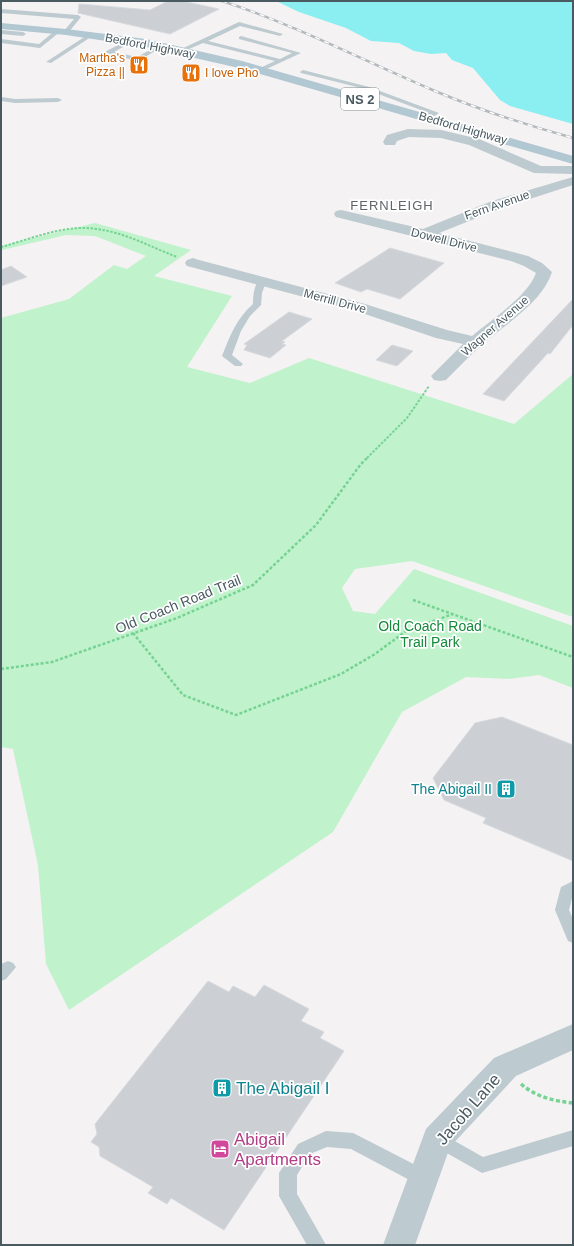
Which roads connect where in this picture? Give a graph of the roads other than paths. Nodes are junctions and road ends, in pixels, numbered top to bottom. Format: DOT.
graph roads {
  1 [pos="1,11"];
  2 [pos="1,26"];
  3 [pos="26,31"];
  4 [pos="1,32"];
  5 [pos="62,32"];
  6 [pos="280,34"];
  7 [pos="91,35"];
  8 [pos="241,38"];
  9 [pos="1,41"];
  10 [pos="130,41"];
  11 [pos="202,41"];
  12 [pos="13,42"];
  13 [pos="161,46"];
  14 [pos="180,51"];
  15 [pos="107,52"];
  16 [pos="90,61"];
  17 [pos="281,61"];
  18 [pos="49,62"];
  19 [pos="260,70"];
  20 [pos="303,72"];
  21 [pos="1,99"];
  22 [pos="58,100"];
  23 [pos="426,118"];
  24 [pos="390,142"];
  25 [pos="573,160"];
  26 [pos="573,170"];
  27 [pos="573,181"];
  28 [pos="341,214"];
  29 [pos="423,234"];
  30 [pos="194,263"];
  31 [pos="544,272"];
  32 [pos="262,282"];
  33 [pos="475,342"];
  34 [pos="238,364"];
  35 [pos="440,376"];
  36 [pos="573,887"];
  37 [pos="573,937"];
  38 [pos="573,1036"];
  39 [pos="573,1138"];
  40 [pos="437,1140"];
  41 [pos="423,1178"];
  42 [pos="317,1245"];
  43 [pos="399,1245"];
  1 -- 5 [label="lane"];
  2 -- 3 [label="main road, Bedford Highway / NS 2"];
  3 -- 4 [label="lane"];
  3 -- 5 [label="main road, Bedford Highway / NS 2"];
  3 -- 12 [label="lane"];
  5 -- 7 [label="main road, Bedford Highway / NS 2"];
  5 -- 12 [label="lane"];
  6 -- 11 [label="lane"];
  7 -- 10 [label="main road, Bedford Highway / NS 2"];
  7 -- 18 [label="lane"];
  8 -- 17 [label="lane"];
  9 -- 12 [label="lane"];
  10 -- 13 [label="main road, Bedford Highway / NS 2"];
  10 -- 15 [label="lane"];
  11 -- 14 [label="lane"];
  11 -- 17 [label="lane"];
  13 -- 14 [label="main road, Bedford Highway / NS 2"];
  13 -- 15 [label="lane"];
  14 -- 19 [label="main road, Bedford Highway / NS 2"];
  15 -- 16 [label="lane"];
  17 -- 19 [label="lane"];
  19 -- 23 [label="main road, Bedford Highway / NS 2"];
  20 -- 23 [label="lane"];
  21 -- 22 [label="lane"];
  23 -- 25 [label="main road, Bedford Highway / NS 2"];
  24 -- 26 [label="street"];
  27 -- 29 [label="street, Fern Avenue"];
  28 -- 29 [label="street, Dowell Drive"];
  29 -- 31 [label="street, Dowell Drive"];
  30 -- 32 [label="street, Merrill Drive"];
  31 -- 33 [label="street, Wagner Avenue"];
  32 -- 33 [label="street, Merrill Drive"];
  32 -- 34 [label="lane"];
  33 -- 35 [label="street, Wagner Avenue"];
  36 -- 37 [label="lane"];
  38 -- 40 [label="street, Jacob Lane"];
  39 -- 40 [label="lane"];
  40 -- 41 [label="street, Jacob Lane"];
  41 -- 42 [label="lane"];
  41 -- 43 [label="street, Jacob Lane"];
}
